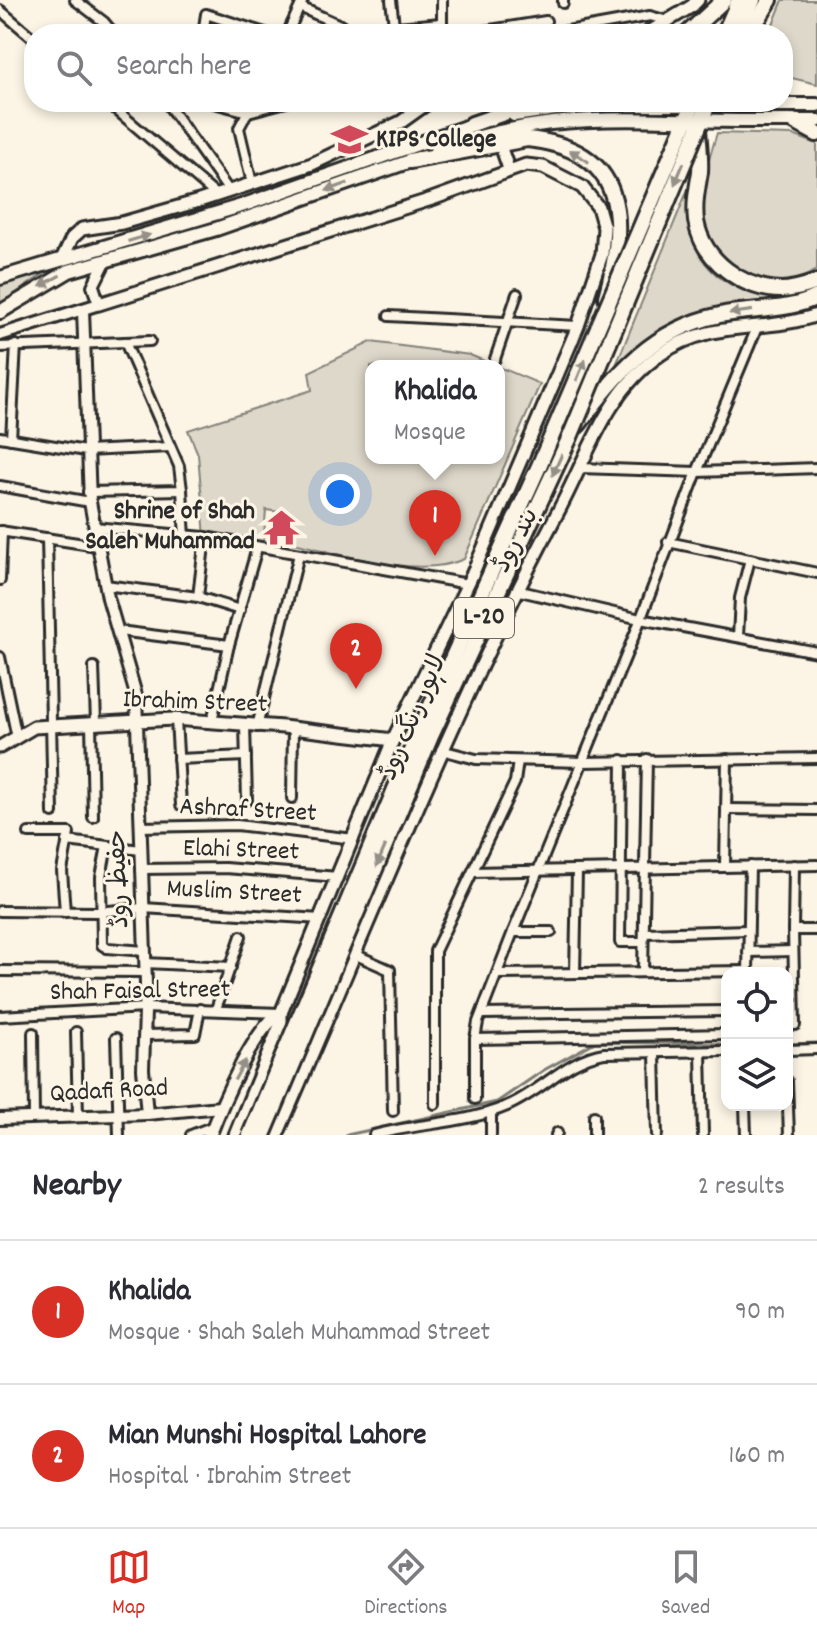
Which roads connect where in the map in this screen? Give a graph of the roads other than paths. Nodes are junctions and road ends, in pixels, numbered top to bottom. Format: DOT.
graph roads {
  1 [pos="75,0"];
  2 [pos="391,0"];
  3 [pos="442,0"];
  4 [pos="698,0"];
  5 [pos="724,0"];
  6 [pos="739,0"];
  7 [pos="753,0"];
  8 [pos="770,0"];
  9 [pos="302,2"];
  10 [pos="0,10"];
  11 [pos="546,21"];
  12 [pos="669,21"];
  13 [pos="441,23"];
  14 [pos="106,24"];
  15 [pos="204,24"];
  16 [pos="237,24"];
  17 [pos="292,24"];
  18 [pos="341,24"];
  19 [pos="394,24"];
  20 [pos="436,24"];
  21 [pos="534,24"];
  22 [pos="606,24"];
  23 [pos="664,24"];
  24 [pos="698,24"];
  25 [pos="728,24"];
  26 [pos="742,24"];
  27 [pos="755,24"];
  28 [pos="24,30"];
  29 [pos="793,105"];
  30 [pos="817,105"];
  31 [pos="119,112"];
  32 [pos="173,112"];
  33 [pos="248,112"];
  34 [pos="411,112"];
  35 [pos="416,112"];
  36 [pos="507,112"];
  37 [pos="542,112"];
  38 [pos="690,112"];
  39 [pos="705,112"];
  40 [pos="412,115"];
  41 [pos="793,121"];
  42 [pos="817,121"];
  43 [pos="472,124"];
  44 [pos="698,129"];
  45 [pos="817,134"];
  46 [pos="502,150"];
  47 [pos="410,161"];
  48 [pos="509,170"];
  49 [pos="252,183"];
  50 [pos="229,191"];
  51 [pos="216,195"];
  52 [pos="63,257"];
  53 [pos="105,262"];
  54 [pos="0,278"];
  55 [pos="817,282"];
  56 [pos="517,294"];
  57 [pos="817,297"];
  58 [pos="99,304"];
  59 [pos="83,310"];
  60 [pos="0,312"];
  61 [pos="817,315"];
  62 [pos="389,316"];
  63 [pos="506,324"];
  64 [pos="758,325"];
  65 [pos="578,326"];
  66 [pos="599,329"];
  67 [pos="0,335"];
  68 [pos="150,341"];
  69 [pos="125,342"];
  70 [pos="84,344"];
  71 [pos="16,345"];
  72 [pos="0,347"];
  73 [pos="495,359"];
  74 [pos="0,437"];
  75 [pos="570,437"];
  76 [pos="11,439"];
  77 [pos="170,447"];
  78 [pos="86,451"];
  79 [pos="580,468"];
  80 [pos="817,468"];
  81 [pos="697,472"];
  82 [pos="0,486"];
  83 [pos="182,490"];
  84 [pos="89,497"];
  85 [pos="94,527"];
  86 [pos="1,531"];
  87 [pos="185,537"];
  88 [pos="205,537"];
  89 [pos="47,538"];
  90 [pos="668,542"];
  91 [pos="97,546"];
  92 [pos="257,548"];
  93 [pos="299,554"];
  94 [pos="750,559"];
  95 [pos="817,573"];
  96 [pos="0,580"];
  97 [pos="468,584"];
  98 [pos="105,585"];
  99 [pos="516,590"];
  100 [pos="198,597"];
  101 [pos="240,610"];
  102 [pos="640,619"];
  103 [pos="119,631"];
  104 [pos="738,637"];
  105 [pos="229,645"];
  106 [pos="817,652"];
  107 [pos="0,657"];
  108 [pos="94,667"];
  109 [pos="176,719"];
  110 [pos="138,721"];
  111 [pos="212,721"];
  112 [pos="94,723"];
  113 [pos="50,726"];
  114 [pos="251,726"];
  115 [pos="293,728"];
  116 [pos="17,738"];
  117 [pos="393,740"];
  118 [pos="0,747"];
  119 [pos="441,750"];
  120 [pos="246,756"];
  121 [pos="817,758"];
  122 [pos="178,759"];
  123 [pos="647,759"];
  124 [pos="727,759"];
  125 [pos="622,760"];
  126 [pos="518,761"];
  127 [pos="583,762"];
  128 [pos="292,798"];
  129 [pos="247,800"];
  130 [pos="181,805"];
  131 [pos="727,809"];
  132 [pos="817,810"];
  133 [pos="53,813"];
  134 [pos="93,817"];
  135 [pos="140,827"];
  136 [pos="29,833"];
  137 [pos="354,839"];
  138 [pos="67,841"];
  139 [pos="107,846"];
  140 [pos="141,850"];
  141 [pos="794,865"];
  142 [pos="817,865"];
  143 [pos="725,866"];
  144 [pos="750,866"];
  145 [pos="141,869"];
  146 [pos="622,870"];
  147 [pos="647,870"];
  148 [pos="577,871"];
  149 [pos="473,872"];
  150 [pos="538,872"];
  151 [pos="338,877"];
  152 [pos="143,908"];
  153 [pos="0,911"];
  154 [pos="65,912"];
  155 [pos="101,912"];
  156 [pos="321,919"];
  157 [pos="748,930"];
  158 [pos="793,930"];
  159 [pos="817,930"];
  160 [pos="513,932"];
  161 [pos="551,932"];
  162 [pos="241,936"];
  163 [pos="644,937"];
  164 [pos="793,951"];
  165 [pos="748,952"];
  166 [pos="354,954"];
  167 [pos="145,962"];
  168 [pos="231,967"];
  169 [pos="748,967"];
  170 [pos="0,971"];
  171 [pos="643,972"];
  172 [pos="721,972"];
  173 [pos="575,973"];
  174 [pos="499,974"];
  175 [pos="294,981"];
  176 [pos="334,999"];
  177 [pos="145,1008"];
  178 [pos="200,1009"];
  179 [pos="216,1009"];
  180 [pos="721,1011"];
  181 [pos="281,1013"];
  182 [pos="482,1014"];
  183 [pos="0,1016"];
  184 [pos="795,1025"];
  185 [pos="76,1032"];
  186 [pos="33,1033"];
  187 [pos="721,1034"];
  188 [pos="145,1035"];
  189 [pos="116,1038"];
  190 [pos="475,1039"];
  191 [pos="817,1049"];
  192 [pos="793,1050"];
  193 [pos="721,1051"];
  194 [pos="701,1052"];
  195 [pos="655,1053"];
  196 [pos="475,1099"];
  197 [pos="435,1104"];
  198 [pos="220,1107"];
  199 [pos="393,1111"];
  200 [pos="745,1111"];
  201 [pos="788,1111"];
  202 [pos="491,1112"];
  203 [pos="147,1114"];
  204 [pos="120,1115"];
  205 [pos="78,1116"];
  206 [pos="594,1116"];
  207 [pos="34,1118"];
  208 [pos="0,1119"];
  209 [pos="431,1124"];
  210 [pos="212,1130"];
  211 [pos="391,1133"];
  212 [pos="119,1135"];
  213 [pos="191,1135"];
  214 [pos="235,1135"];
  215 [pos="250,1135"];
  216 [pos="263,1135"];
  217 [pos="277,1135"];
  218 [pos="374,1135"];
  219 [pos="432,1135"];
  220 [pos="491,1135"];
  221 [pos="594,1135"];
  222 [pos="657,1135"];
  223 [pos="703,1135"];
  224 [pos="746,1135"];
  225 [pos="789,1135"];
  1 -- 14 [label="street"];
  2 -- 19 [label="street"];
  3 -- 13 [label="street"];
  4 -- 12 [label="main road"];
  5 -- 24 [label="highway"];
  6 -- 25 [label="highway"];
  7 -- 26 [label="highway"];
  8 -- 27 [label="highway"];
  9 -- 17 [label="street"];
  9 -- 18 [label="street"];
  10 -- 28 [label="street"];
  11 -- 21 [label="street"];
  12 -- 22 [label="street"];
  12 -- 23 [label="main road"];
  13 -- 20 [label="street"];
  15 -- 16 [label="street"];
  29 -- 30 [label="main road, bridge"];
  31 -- 51 [label="street"];
  32 -- 50 [label="street"];
  33 -- 49 [label="street"];
  34 -- 40 [label="street"];
  35 -- 40 [label="main road"];
  36 -- 43 [label="highway"];
  37 -- 43 [label="main road, bridge"];
  38 -- 66 [label="highway, لاہور رنگ روڈ / L-20, bridge"];
  39 -- 44 [label="highway, لاہور رنگ روڈ / L-20, bridge"];
  40 -- 49 [label="main road"];
  41 -- 42 [label="main road"];
  41 -- 45 [label="highway"];
  41 -- 47 [label="main road, bridge"];
  52 -- 43 [label="main road, one-way"];
  44 -- 55 [label="highway"];
  44 -- 75 [label="highway, لاہور رنگ روڈ / L-20, one-way, bridge"];
  46 -- 48 [label="street"];
  47 -- 53 [label="main road, one-way"];
  66 -- 47 [label="highway, one-way"];
  48 -- 58 [label="main road, بند روڈ"];
  48 -- 65 [label="main road, بند روڈ"];
  49 -- 50 [label="main road"];
  50 -- 51 [label="main road"];
  51 -- 52 [label="main road"];
  52 -- 54 [label="main road"];
  53 -- 58 [label="street"];
  53 -- 60 [label="main road, one-way"];
  56 -- 63 [label="street"];
  57 -- 75 [label="highway, one-way"];
  58 -- 59 [label="street"];
  59 -- 67 [label="street"];
  59 -- 70 [label="street, حفیظ روڈ"];
  61 -- 64 [label="main road, بند روڈ"];
  62 -- 63 [label="street"];
  63 -- 65 [label="street"];
  63 -- 73 [label="street"];
  64 -- 79 [label="main road, بند روڈ"];
  64 -- 81 [label="street"];
  65 -- 97 [label="main road, بند روڈ"];
  215 -- 66 [label="highway, لاہور رنگ روڈ / L-20, one-way, bridge"];
  68 -- 69 [label="street"];
  69 -- 70 [label="street"];
  69 -- 77 [label="street"];
  70 -- 71 [label="street"];
  70 -- 78 [label="street, حفیظ روڈ"];
  71 -- 72 [label="street"];
  71 -- 76 [label="street"];
  74 -- 76 [label="street"];
  75 -- 216 [label="highway, لاہور رنگ روڈ / L-20, one-way, bridge"];
  76 -- 78 [label="street"];
  77 -- 78 [label="street"];
  77 -- 83 [label="street"];
  78 -- 84 [label="street, حفیظ روڈ"];
  79 -- 81 [label="street"];
  79 -- 99 [label="main road, بند روڈ"];
  80 -- 81 [label="street"];
  81 -- 90 [label="street"];
  82 -- 84 [label="street"];
  83 -- 84 [label="street"];
  83 -- 87 [label="street"];
  84 -- 85 [label="street, حفیظ روڈ"];
  85 -- 87 [label="street"];
  85 -- 91 [label="street, حفیظ روڈ"];
  86 -- 89 [label="street"];
  86 -- 96 [label="street"];
  87 -- 88 [label="street"];
  88 -- 92 [label="street"];
  88 -- 100 [label="street"];
  89 -- 91 [label="street"];
  89 -- 113 [label="street"];
  90 -- 94 [label="street"];
  90 -- 102 [label="street"];
  91 -- 98 [label="street, حفیظ روڈ"];
  92 -- 93 [label="street"];
  92 -- 101 [label="street"];
  93 -- 97 [label="street"];
  93 -- 114 [label="street"];
  94 -- 95 [label="street"];
  94 -- 104 [label="street"];
  97 -- 117 [label="main road, بند روڈ"];
  98 -- 100 [label="street"];
  98 -- 103 [label="street, حفیظ روڈ"];
  99 -- 102 [label="street"];
  99 -- 119 [label="main road, بند روڈ"];
  100 -- 101 [label="street"];
  101 -- 105 [label="street"];
  102 -- 104 [label="street"];
  102 -- 127 [label="street"];
  103 -- 105 [label="street"];
  103 -- 110 [label="street, حفیظ روڈ"];
  104 -- 106 [label="street"];
  105 -- 111 [label="street"];
  107 -- 116 [label="street"];
  108 -- 112 [label="street"];
  109 -- 110 [label="main road, Ibrahim Street"];
  109 -- 111 [label="main road, Ibrahim Street"];
  109 -- 122 [label="street"];
  110 -- 112 [label="main road, Ibrahim Street"];
  110 -- 135 [label="street, حفیظ روڈ"];
  111 -- 114 [label="main road, Ibrahim Street"];
  112 -- 113 [label="main road, Ibrahim Street"];
  112 -- 134 [label="street"];
  113 -- 116 [label="main road, Ibrahim Street"];
  113 -- 133 [label="street"];
  114 -- 115 [label="main road, Ibrahim Street"];
  114 -- 120 [label="street"];
  115 -- 117 [label="main road, Ibrahim Street"];
  115 -- 128 [label="street"];
  116 -- 118 [label="main road, Ibrahim Street"];
  117 -- 137 [label="main road, بند روڈ"];
  119 -- 126 [label="street"];
  119 -- 166 [label="main road, بند روڈ"];
  120 -- 122 [label="street"];
  120 -- 129 [label="street"];
  121 -- 124 [label="street"];
  122 -- 130 [label="street"];
  123 -- 124 [label="street"];
  123 -- 125 [label="street"];
  123 -- 147 [label="street"];
  124 -- 131 [label="street"];
  125 -- 127 [label="street"];
  125 -- 146 [label="street"];
  126 -- 127 [label="street"];
  126 -- 149 [label="street"];
  127 -- 150 [label="street"];
  131 -- 132 [label="street"];
  131 -- 143 [label="street"];
  135 -- 137 [label="street, Ashraf Street"];
  135 -- 140 [label="street, حفیظ روڈ"];
  136 -- 138 [label="street"];
  137 -- 151 [label="main road, بند روڈ"];
  138 -- 139 [label="street"];
  138 -- 154 [label="street"];
  139 -- 140 [label="street"];
  139 -- 155 [label="street"];
  140 -- 145 [label="street, حفیظ روڈ"];
  141 -- 142 [label="street"];
  141 -- 144 [label="street"];
  141 -- 158 [label="street"];
  143 -- 144 [label="street"];
  143 -- 147 [label="street"];
  144 -- 157 [label="street"];
  145 -- 151 [label="street, Elahi Street"];
  145 -- 152 [label="street, حفیظ روڈ"];
  146 -- 147 [label="street"];
  146 -- 148 [label="street"];
  146 -- 163 [label="street"];
  147 -- 163 [label="street"];
  148 -- 150 [label="street"];
  148 -- 173 [label="street"];
  149 -- 150 [label="street"];
  149 -- 197 [label="street"];
  150 -- 160 [label="street"];
  151 -- 156 [label="main road, بند روڈ"];
  152 -- 155 [label="street, Muslim Street"];
  152 -- 156 [label="street, Muslim Street"];
  152 -- 167 [label="street, حفیظ روڈ"];
  153 -- 154 [label="street, Muslim Street"];
  154 -- 155 [label="street, Muslim Street"];
  155 -- 167 [label="street"];
  156 -- 175 [label="main road, بند روڈ"];
  157 -- 163 [label="street"];
  157 -- 165 [label="street"];
  158 -- 159 [label="street"];
  158 -- 164 [label="street"];
  160 -- 161 [label="street"];
  160 -- 174 [label="street"];
  162 -- 168 [label="street"];
  163 -- 171 [label="street"];
  164 -- 165 [label="street"];
  164 -- 184 [label="street"];
  165 -- 169 [label="street"];
  166 -- 176 [label="main road, بند روڈ"];
  166 -- 199 [label="street"];
  167 -- 168 [label="street"];
  167 -- 170 [label="street"];
  167 -- 177 [label="street, حفیظ روڈ"];
  168 -- 179 [label="street"];
  171 -- 172 [label="street"];
  171 -- 173 [label="street"];
  173 -- 174 [label="street"];
  174 -- 182 [label="street"];
  175 -- 176 [label="street"];
  175 -- 181 [label="main road, بند روڈ"];
  176 -- 217 [label="main road, بند روڈ"];
  177 -- 178 [label="street, Shah Faisal Street"];
  177 -- 183 [label="street, Shah Faisal Street"];
  177 -- 188 [label="street, حفیظ روڈ"];
  178 -- 179 [label="street, Shah Faisal Street"];
  178 -- 188 [label="street"];
  179 -- 181 [label="street, Shah Faisal Street"];
  180 -- 182 [label="street"];
  198 -- 181 [label="main road, بند روڈ, one-way"];
  181 -- 214 [label="main road, بند روڈ"];
  182 -- 190 [label="street"];
  185 -- 205 [label="street"];
  186 -- 207 [label="street"];
  187 -- 190 [label="street"];
  188 -- 203 [label="street, حفیظ روڈ"];
  189 -- 204 [label="street"];
  190 -- 196 [label="street"];
  191 -- 192 [label="street"];
  193 -- 194 [label="street"];
  194 -- 195 [label="street"];
  194 -- 223 [label="street"];
  195 -- 202 [label="street"];
  195 -- 222 [label="street"];
  198 -- 203 [label="street, Qadafi Road"];
  198 -- 210 [label="main road, بند روڈ"];
  200 -- 224 [label="street"];
  201 -- 225 [label="street"];
  202 -- 209 [label="street"];
  202 -- 220 [label="street"];
  203 -- 204 [label="street, Qadafi Road"];
  204 -- 205 [label="street, Qadafi Road"];
  204 -- 212 [label="street"];
  205 -- 207 [label="street, Qadafi Road"];
  206 -- 221 [label="street"];
  207 -- 208 [label="street, Qadafi Road"];
  209 -- 211 [label="street"];
  209 -- 219 [label="street"];
  210 -- 213 [label="street"];
  211 -- 218 [label="street"];
}
